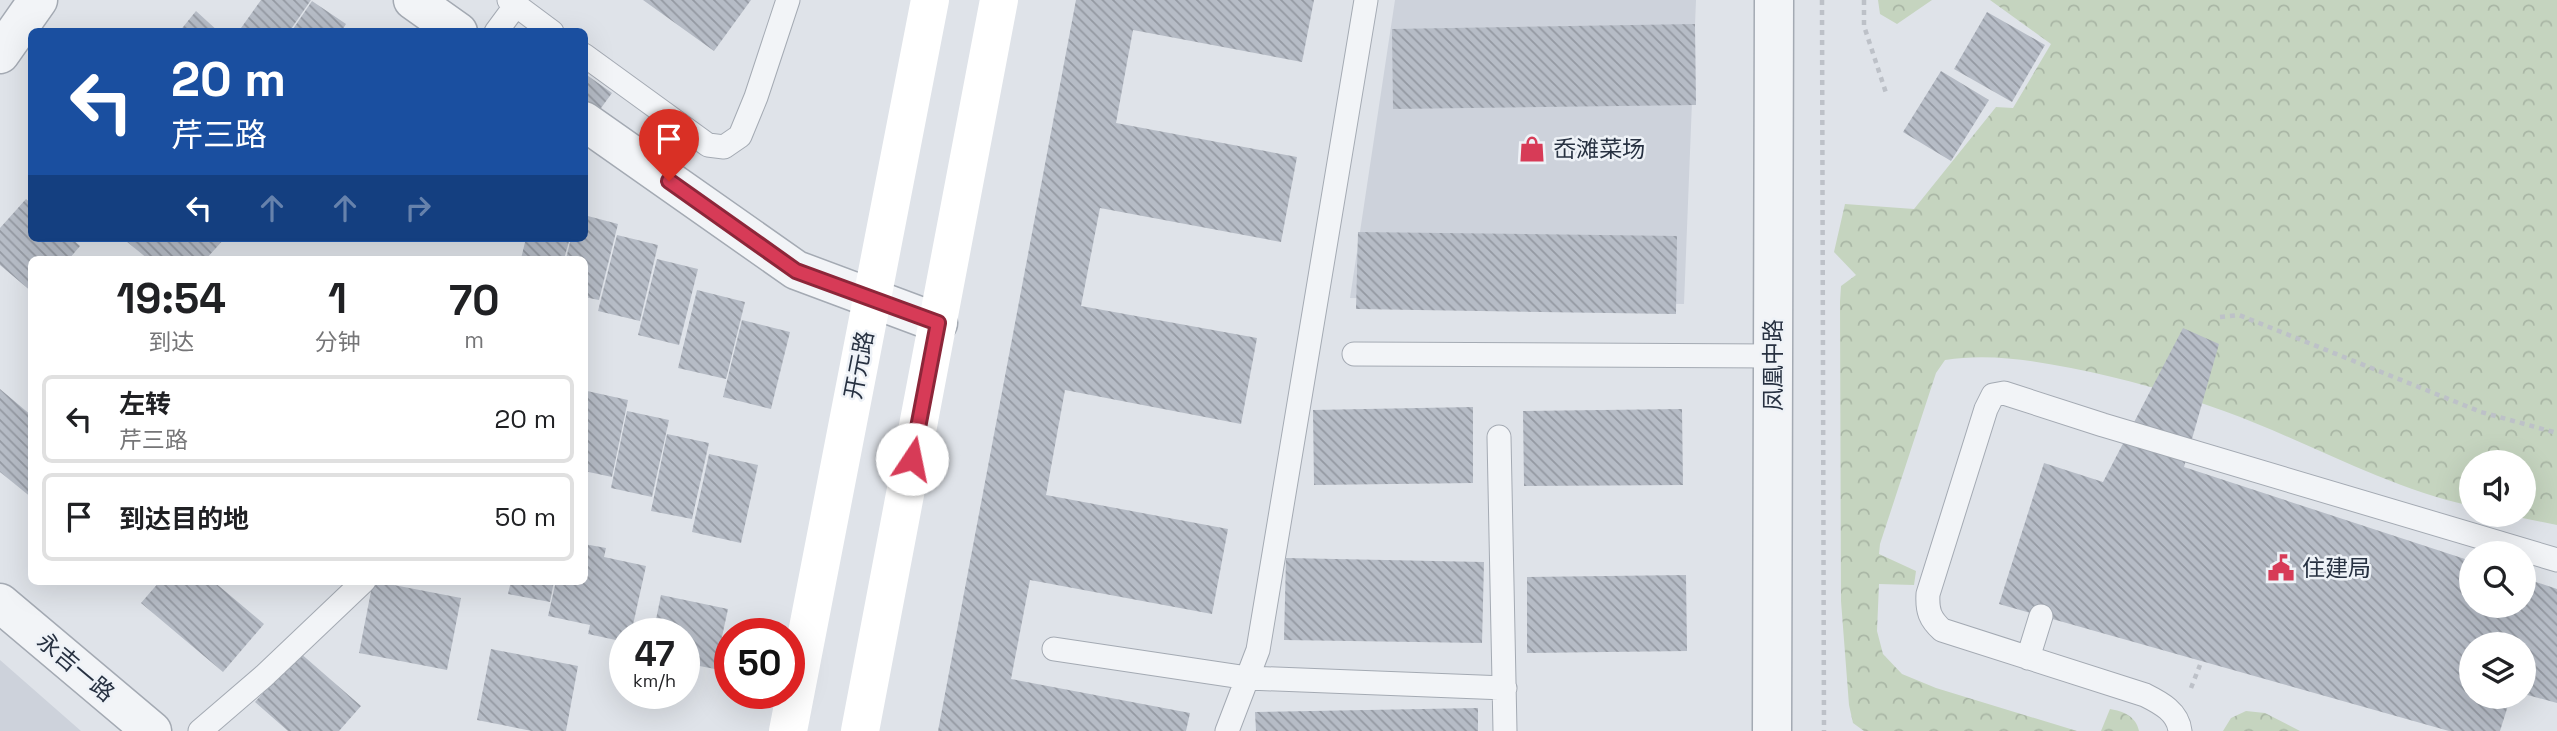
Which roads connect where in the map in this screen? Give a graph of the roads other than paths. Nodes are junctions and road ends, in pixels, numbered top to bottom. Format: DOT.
graph roads {
  1 [pos="38,0"];
  2 [pos="413,0"];
  3 [pos="788,0"];
  4 [pos="930,0"];
  5 [pos="999,0"];
  6 [pos="1366,0"];
  7 [pos="1774,0"];
  8 [pos="512,2"];
  9 [pos="452,28"];
  10 [pos="498,28"];
  11 [pos="547,28"];
  12 [pos="0,54"];
  13 [pos="588,58"];
  14 [pos="588,124"];
  15 [pos="872,298"];
  16 [pos="938,323"];
  17 [pos="1354,354"];
  18 [pos="1773,356"];
  19 [pos="1499,438"];
  20 [pos="2557,560"];
  21 [pos="360,585"];
  22 [pos="0,603"];
  23 [pos="2041,616"];
  24 [pos="1054,649"];
  25 [pos="2028,657"];
  26 [pos="1248,678"];
  27 [pos="1504,688"];
  28 [pos="152,731"];
  29 [pos="200,731"];
  30 [pos="788,731"];
  31 [pos="860,731"];
  32 [pos="1227,731"];
  33 [pos="1505,731"];
  34 [pos="1772,731"];
  35 [pos="2180,731"];
  1 -- 12 [label="street"];
  2 -- 9 [label="street"];
  3 -- 13 [label="lane"];
  4 -- 15 [label="main road, 开元路"];
  5 -- 16 [label="main road"];
  6 -- 26 [label="lane"];
  7 -- 18 [label="street, 凤凰中路"];
  8 -- 10 [label="lane"];
  8 -- 11 [label="lane"];
  14 -- 15 [label="street"];
  15 -- 16 [label="street"];
  15 -- 30 [label="main road, 开元路"];
  16 -- 31 [label="main road"];
  17 -- 18 [label="lane"];
  18 -- 34 [label="street, 凤凰中路"];
  19 -- 27 [label="lane"];
  20 -- 25 [label="lane"];
  21 -- 29 [label="lane"];
  22 -- 28 [label="street, 永吉一路"];
  23 -- 25 [label="lane"];
  24 -- 26 [label="lane"];
  25 -- 35 [label="lane"];
  26 -- 27 [label="lane"];
  26 -- 32 [label="lane"];
  27 -- 33 [label="lane"];
}
